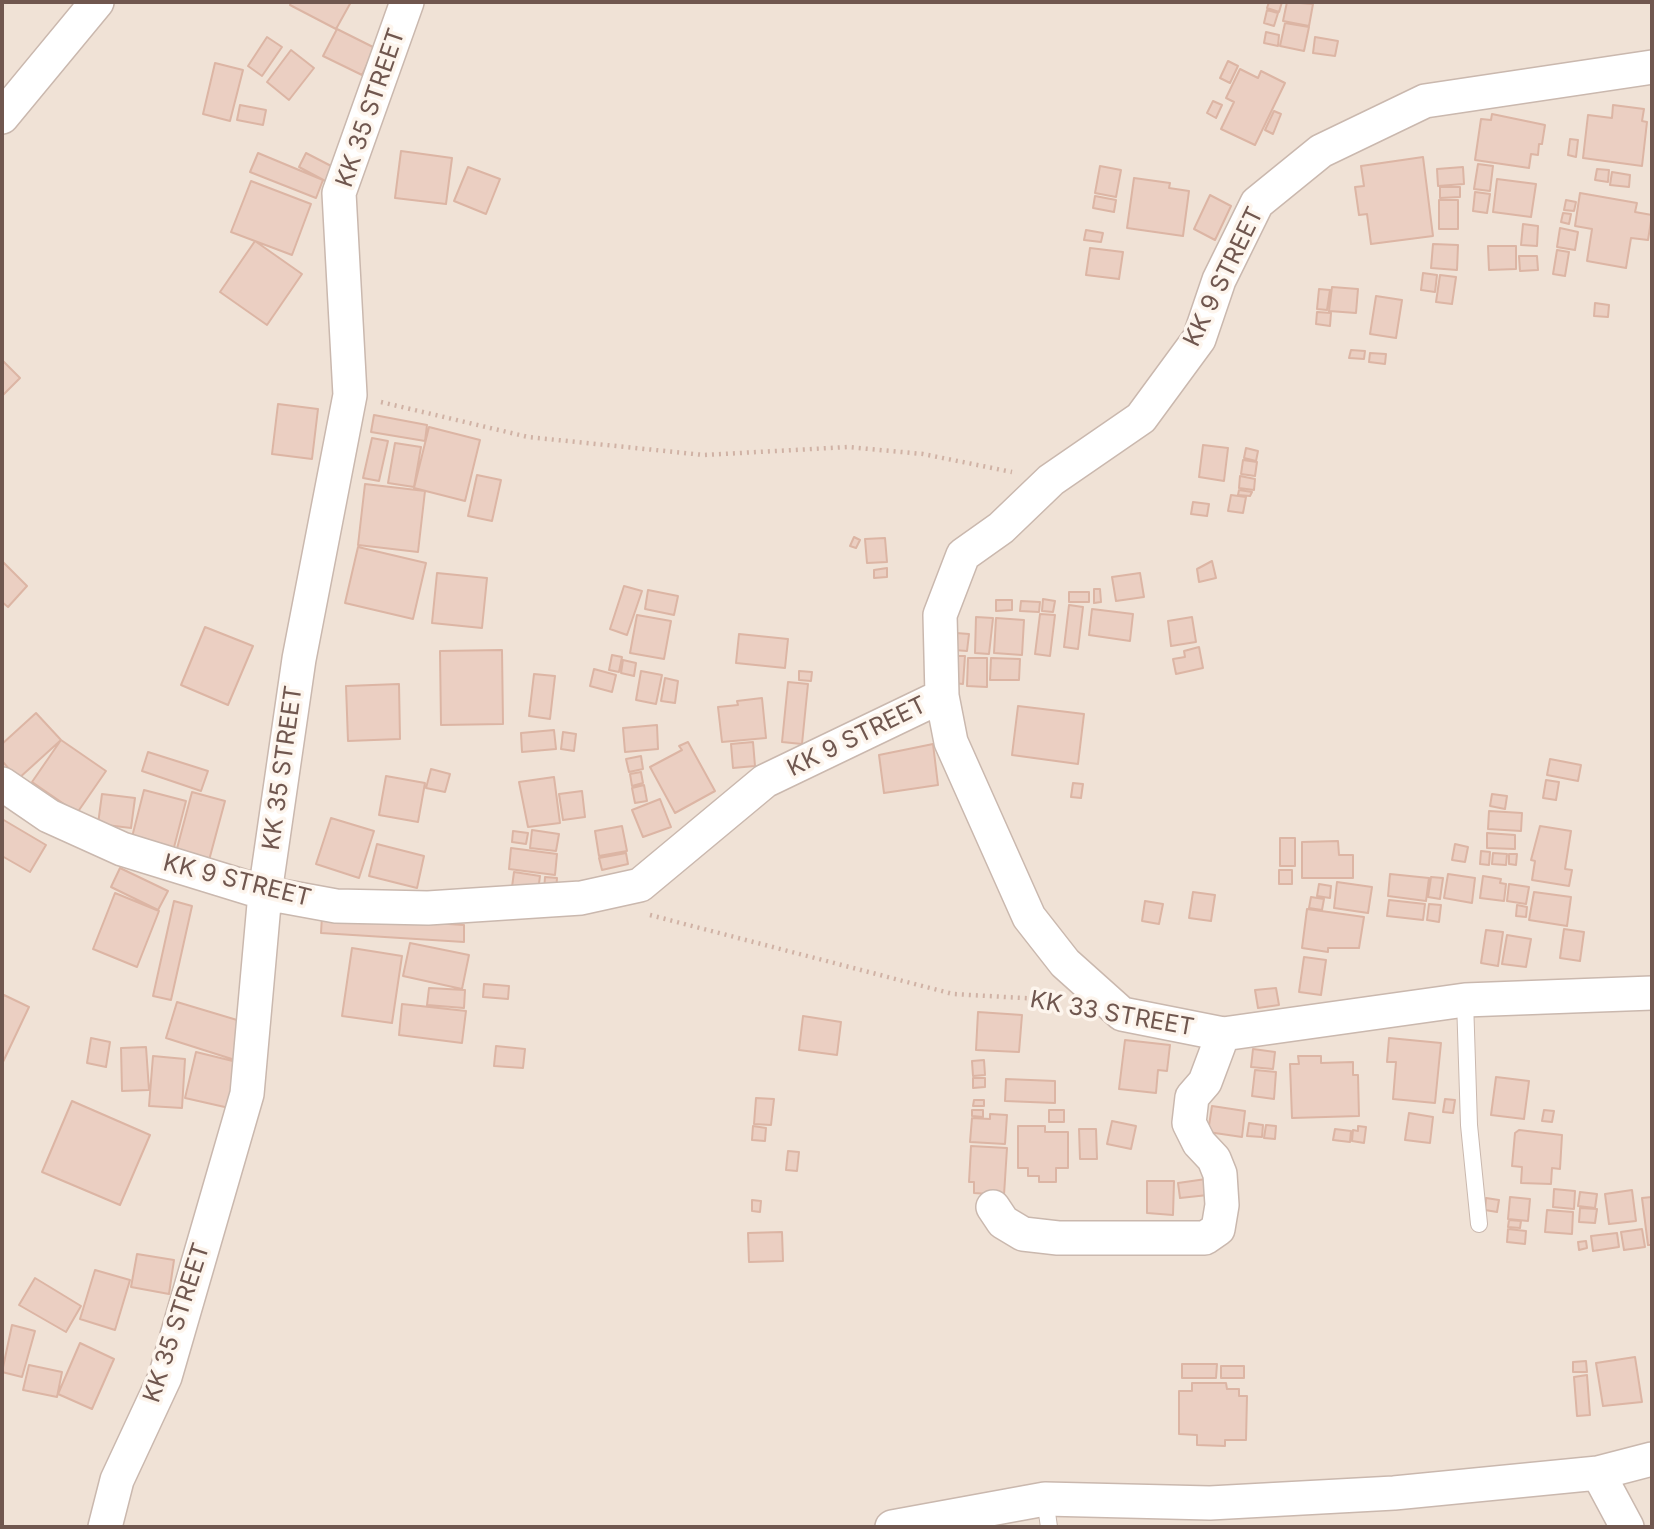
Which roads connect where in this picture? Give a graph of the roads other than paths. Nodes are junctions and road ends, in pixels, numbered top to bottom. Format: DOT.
graph roads {
  1 [pos="97,2"];
  2 [pos="407,2"];
  3 [pos="1652,67"];
  4 [pos="2,117"];
  5 [pos="942,696"];
  6 [pos="2,784"];
  7 [pos="264,894"];
  8 [pos="1652,993"];
  9 [pos="1465,1000"];
  10 [pos="1223,1034"];
  11 [pos="993,1206"];
  12 [pos="1479,1224"];
  13 [pos="1652,1459"];
  14 [pos="1598,1473"];
  15 [pos="1047,1513"];
  16 [pos="105,1527"];
  17 [pos="892,1527"];
  18 [pos="1627,1527"];
  1 -- 4 [label="street"];
  2 -- 7 [label="street, KK 35 STREET"];
  3 -- 5 [label="street, KK 9 STREET"];
  5 -- 7 [label="street, KK 9 STREET"];
  5 -- 10 [label="street, KK 33 STREET"];
  6 -- 7 [label="street, KK 9 STREET"];
  7 -- 16 [label="street, KK 35 STREET"];
  8 -- 9 [label="street, KK 33 STREET"];
  9 -- 10 [label="street, KK 33 STREET"];
  9 -- 12 [label="lane"];
  10 -- 11 [label="street"];
  13 -- 14 [label="street"];
  14 -- 15 [label="street"];
  14 -- 18 [label="street"];
  15 -- 17 [label="street"];
}
